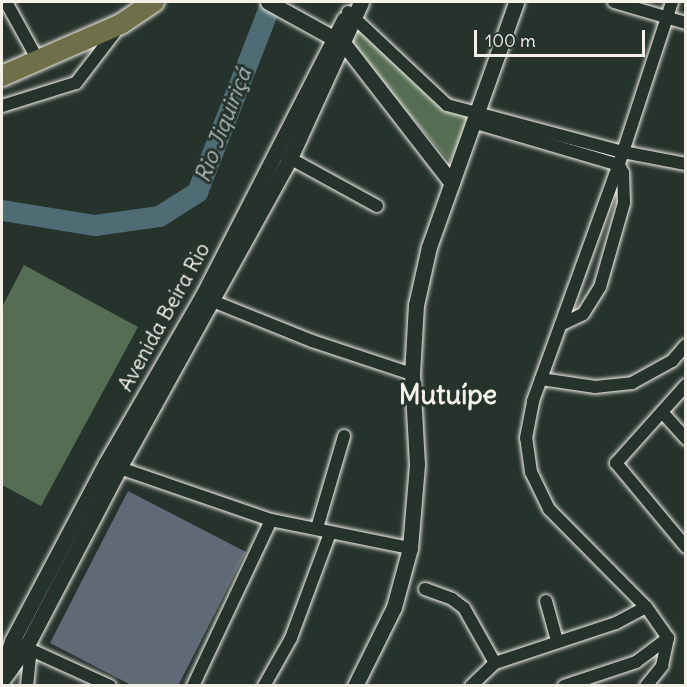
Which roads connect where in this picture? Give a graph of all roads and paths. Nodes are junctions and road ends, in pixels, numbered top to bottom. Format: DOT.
graph roads {
  1 [pos="6,2"];
  2 [pos="154,2"];
  3 [pos="268,2"];
  4 [pos="361,2"];
  5 [pos="516,2"];
  6 [pos="614,2"];
  7 [pos="672,2"];
  8 [pos="352,10"];
  9 [pos="667,18"];
  10 [pos="686,23"];
  11 [pos="121,24"];
  12 [pos="339,42"];
  13 [pos="38,60"];
  14 [pos="2,76"];
  15 [pos="2,106"];
  16 [pos="478,117"];
  17 [pos="559,141"];
  18 [pos="624,152"];
  19 [pos="284,155"];
  20 [pos="685,163"];
  21 [pos="619,165"];
  22 [pos="452,183"];
  23 [pos="377,206"];
  24 [pos="208,299"];
  25 [pos="560,325"];
  26 [pos="686,345"];
  27 [pos="412,374"];
  28 [pos="541,379"];
  29 [pos="686,384"];
  30 [pos="662,412"];
  31 [pos="344,436"];
  32 [pos="686,439"];
  33 [pos="112,465"];
  34 [pos="271,520"];
  35 [pos="317,528"];
  36 [pos="330,533"];
  37 [pos="686,547"];
  38 [pos="410,548"];
  39 [pos="425,589"];
  40 [pos="546,601"];
  41 [pos="646,607"];
  42 [pos="668,638"];
  43 [pos="12,640"];
  44 [pos="557,641"];
  45 [pos="29,648"];
  46 [pos="495,663"];
  47 [pos="2,669"];
  48 [pos="2,680"];
  49 [pos="27,686"];
  50 [pos="110,686"];
  51 [pos="192,686"];
  52 [pos="264,686"];
  53 [pos="355,686"];
  54 [pos="471,686"];
  55 [pos="564,686"];
  56 [pos="646,686"];
  1 -- 13 [label="street"];
  2 -- 11 [label="main road"];
  3 -- 12 [label="street"];
  4 -- 8 [label="street, Avenida Beira Rio"];
  5 -- 16 [label="street"];
  6 -- 9 [label="street"];
  7 -- 9 [label="street"];
  8 -- 12 [label="street, Avenida Beira Rio"];
  8 -- 16 [label="street"];
  9 -- 10 [label="street"];
  9 -- 18 [label="street"];
  11 -- 13 [label="main road"];
  11 -- 15 [label="street"];
  12 -- 19 [label="street, Avenida Beira Rio"];
  12 -- 22 [label="street"];
  13 -- 14 [label="main road"];
  16 -- 17 [label="street"];
  16 -- 22 [label="street"];
  17 -- 18 [label="street"];
  17 -- 21 [label="street"];
  18 -- 20 [label="street"];
  18 -- 21 [label="street"];
  19 -- 23 [label="street"];
  19 -- 24 [label="street, Avenida Beira Rio"];
  21 -- 25 [label="street"];
  21 -- 25 [label="street"];
  22 -- 27 [label="street"];
  24 -- 27 [label="street"];
  24 -- 33 [label="street, Avenida Beira Rio"];
  25 -- 28 [label="street"];
  26 -- 28 [label="street"];
  27 -- 38 [label="street"];
  28 -- 41 [label="street"];
  29 -- 30 [label="street"];
  30 -- 32 [label="street"];
  30 -- 37 [label="street"];
  31 -- 35 [label="street"];
  33 -- 34 [label="street"];
  33 -- 43 [label="street, Avenida Beira Rio"];
  33 -- 45 [label="street, Avenida Beira Rio"];
  34 -- 35 [label="street"];
  34 -- 51 [label="street"];
  35 -- 36 [label="street"];
  36 -- 38 [label="street"];
  36 -- 52 [label="street"];
  38 -- 53 [label="street"];
  39 -- 46 [label="street"];
  40 -- 44 [label="street"];
  41 -- 42 [label="street"];
  41 -- 44 [label="street"];
  42 -- 55 [label="street"];
  42 -- 56 [label="street"];
  43 -- 45 [label="street"];
  43 -- 47 [label="street, Avenida Beira Rio"];
  44 -- 46 [label="street"];
  45 -- 48 [label="street, Avenida Beira Rio"];
  45 -- 49 [label="street"];
  45 -- 50 [label="street"];
  46 -- 54 [label="street"];
}
